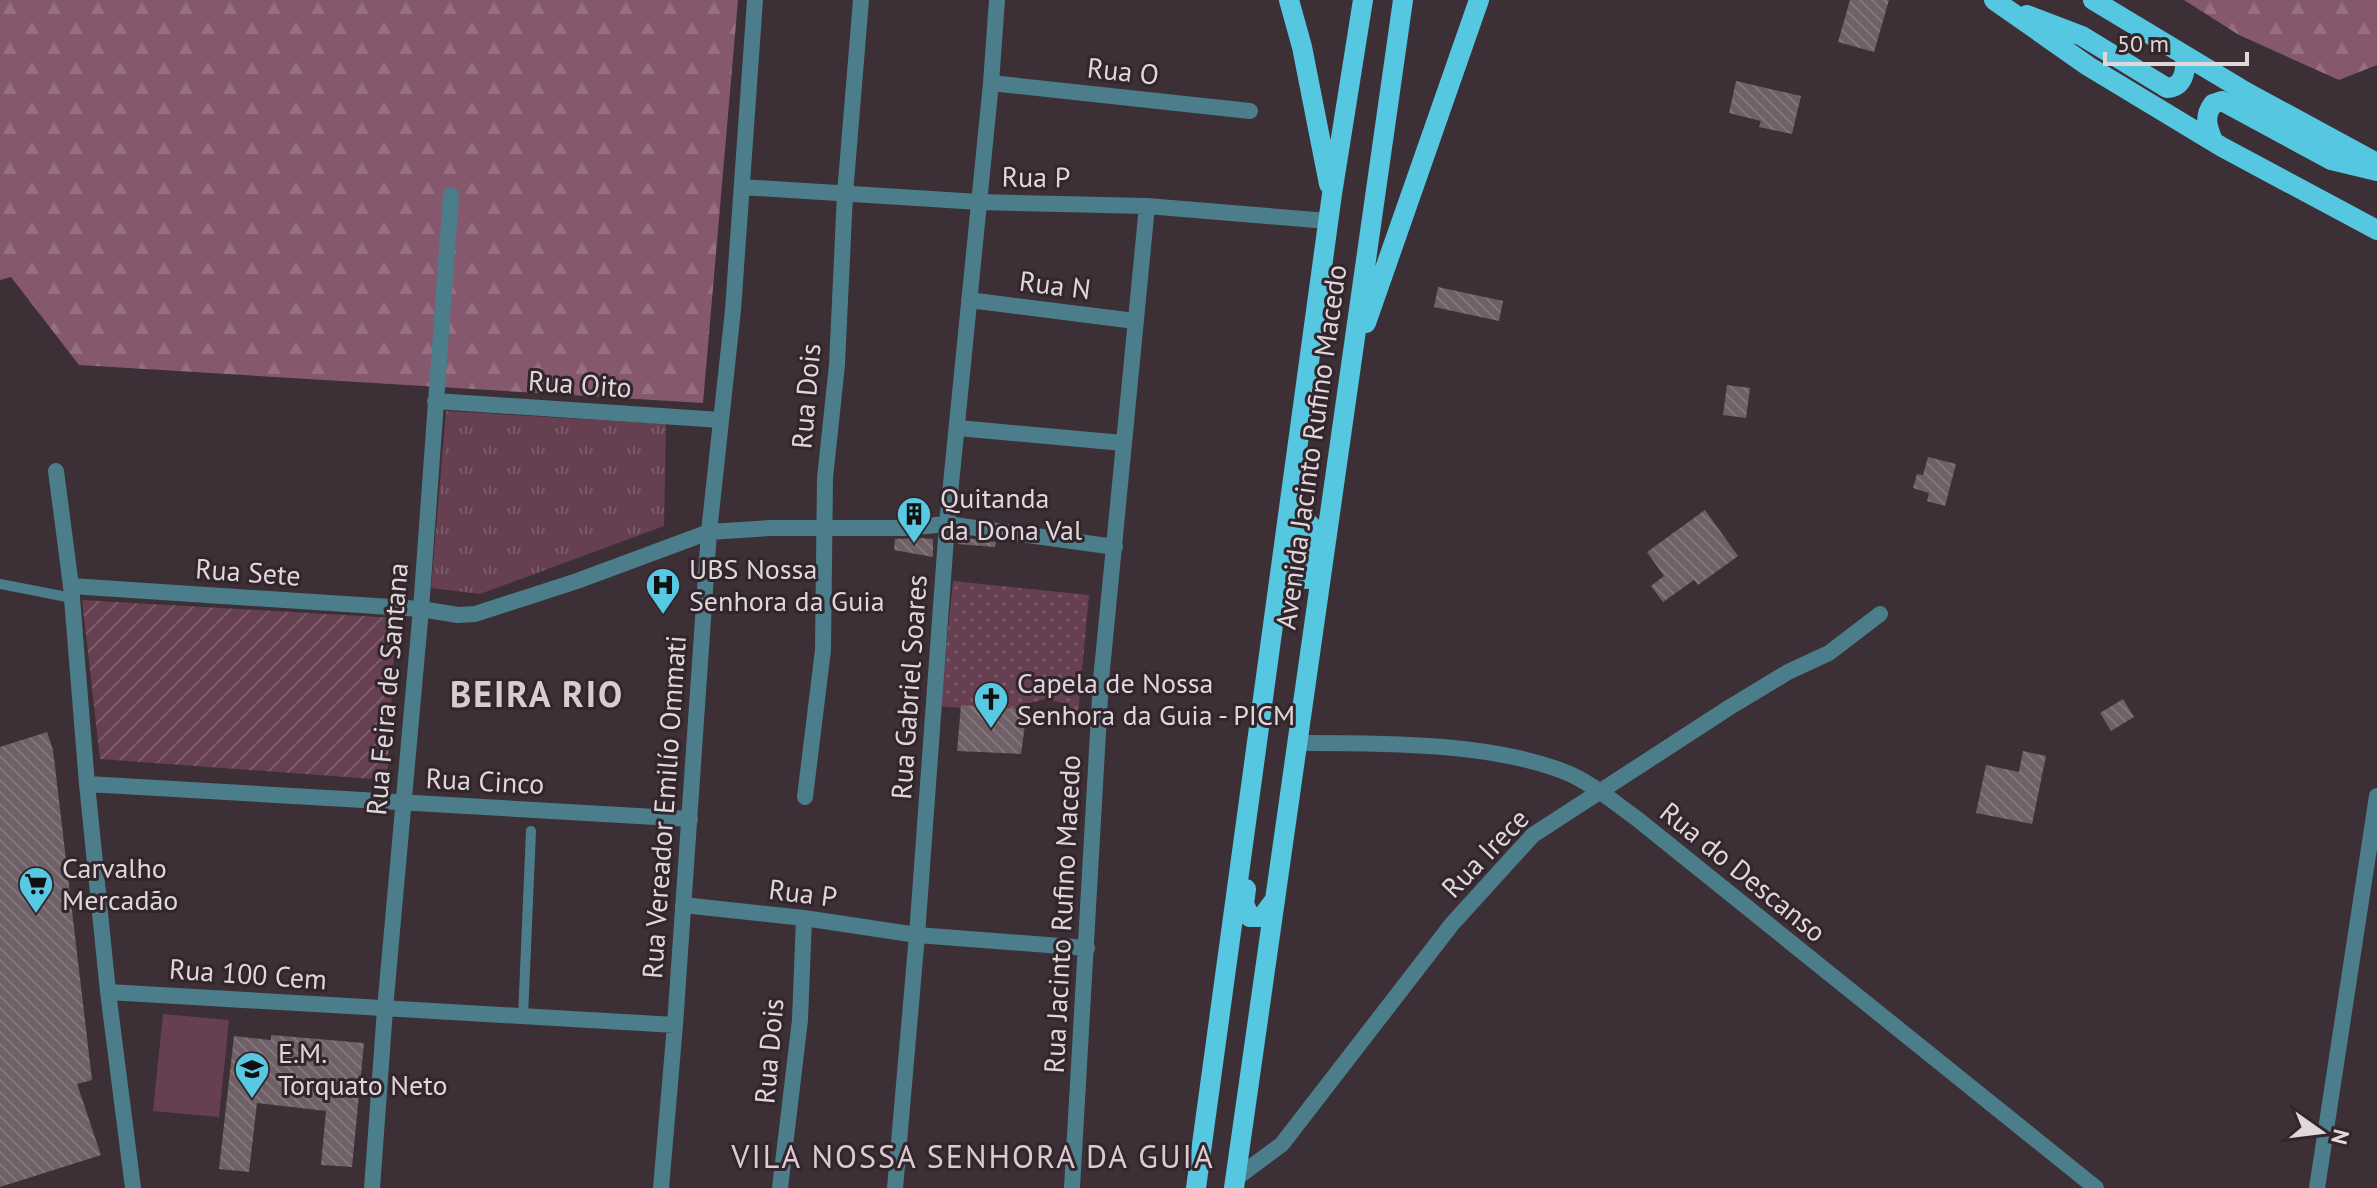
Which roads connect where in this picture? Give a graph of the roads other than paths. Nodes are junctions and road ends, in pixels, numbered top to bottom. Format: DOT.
graph roads {
  1 [pos="755,0"];
  2 [pos="861,0"];
  3 [pos="997,0"];
  4 [pos="1289,0"];
  5 [pos="1363,0"];
  6 [pos="1403,0"];
  7 [pos="1479,0"];
  8 [pos="2093,0"];
  9 [pos="1997,3"];
  10 [pos="2185,56"];
  11 [pos="991,83"];
  12 [pos="1250,111"];
  13 [pos="2213,141"];
  14 [pos="2377,163"];
  15 [pos="2377,171"];
  16 [pos="742,187"];
  17 [pos="845,194"];
  18 [pos="1332,194"];
  19 [pos="451,195"];
  20 [pos="979,202"];
  21 [pos="1147,206"];
  22 [pos="1328,221"];
  23 [pos="2377,230"];
  24 [pos="969,300"];
  25 [pos="1135,321"];
  26 [pos="1352,365"];
  27 [pos="435,401"];
  28 [pos="721,420"];
  29 [pos="958,428"];
  30 [pos="1123,443"];
  31 [pos="56,471"];
  32 [pos="947,524"];
  33 [pos="824,527"];
  34 [pos="709,532"];
  35 [pos="1285,545"];
  36 [pos="1115,547"];
  37 [pos="0,584"];
  38 [pos="71,592"];
  39 [pos="421,609"];
  40 [pos="1880,614"];
  41 [pos="1309,655"];
  42 [pos="1297,743"];
  43 [pos="1253,781"];
  44 [pos="87,784"];
  45 [pos="1599,792"];
  46 [pos="2377,796"];
  47 [pos="805,797"];
  48 [pos="403,803"];
  49 [pos="690,819"];
  50 [pos="531,831"];
  51 [pos="1274,901"];
  52 [pos="683,905"];
  53 [pos="804,918"];
  54 [pos="917,935"];
  55 [pos="1087,948"];
  56 [pos="108,992"];
  57 [pos="385,1009"];
  58 [pos="523,1017"];
  59 [pos="675,1025"];
  60 [pos="1234,1184"];
  61 [pos="133,1188"];
  62 [pos="372,1188"];
  63 [pos="661,1188"];
  64 [pos="780,1188"];
  65 [pos="895,1188"];
  66 [pos="1072,1188"];
  67 [pos="1196,1188"];
  68 [pos="2096,1188"];
  69 [pos="2317,1188"];
  1 -- 16 [label="street, Rua Vereador Emilío Ommati"];
  2 -- 17 [label="street, Rua Dois"];
  3 -- 11 [label="street, Rua Gabriel Soares"];
  4 -- 18 [label="main road"];
  5 -- 18 [label="main road, Avenida Jacinto Rufino Macedo"];
  6 -- 26 [label="main road, Avenida Jacinto Rufino Macedo"];
  7 -- 26 [label="main road"];
  8 -- 10 [label="main road"];
  9 -- 10 [label="main road"];
  9 -- 13 [label="main road"];
  10 -- 14 [label="main road"];
  11 -- 12 [label="street, Rua O"];
  11 -- 20 [label="street, Rua Gabriel Soares"];
  13 -- 15 [label="main road"];
  13 -- 23 [label="main road"];
  16 -- 17 [label="street, Rua P"];
  16 -- 28 [label="street, Rua Vereador Emilío Ommati"];
  17 -- 20 [label="street, Rua P"];
  17 -- 33 [label="street, Rua Dois"];
  18 -- 22 [label="main road, Avenida Jacinto Rufino Macedo"];
  19 -- 27 [label="street, Rua Feira de Santana"];
  20 -- 21 [label="street, Rua P"];
  20 -- 24 [label="street, Rua Gabriel Soares"];
  21 -- 22 [label="street, Rua P"];
  21 -- 25 [label="street, Rua Jacinto Rufino Macedo"];
  22 -- 35 [label="main road, Avenida Jacinto Rufino Macedo"];
  24 -- 25 [label="street, Rua N"];
  24 -- 29 [label="street, Rua Gabriel Soares"];
  25 -- 30 [label="street, Rua Jacinto Rufino Macedo"];
  26 -- 41 [label="main road, Avenida Jacinto Rufino Macedo"];
  27 -- 28 [label="street, Rua Oito"];
  27 -- 39 [label="street, Rua Feira de Santana"];
  28 -- 34 [label="street, Rua Vereador Emilío Ommati"];
  29 -- 30 [label="street"];
  29 -- 32 [label="street, Rua Gabriel Soares"];
  30 -- 36 [label="street, Rua Jacinto Rufino Macedo"];
  31 -- 38 [label="street"];
  32 -- 33 [label="street"];
  32 -- 36 [label="street"];
  32 -- 54 [label="street, Rua Gabriel Soares"];
  33 -- 34 [label="street"];
  33 -- 47 [label="street, Rua Dois"];
  34 -- 39 [label="street"];
  34 -- 49 [label="street, Rua Vereador Emilío Ommati"];
  35 -- 41 [label="main road"];
  35 -- 43 [label="main road, Avenida Jacinto Rufino Macedo"];
  36 -- 55 [label="street, Rua Jacinto Rufino Macedo"];
  37 -- 38 [label="lane"];
  38 -- 39 [label="street, Rua Sete"];
  38 -- 44 [label="street"];
  39 -- 48 [label="street, Rua Feira de Santana"];
  40 -- 45 [label="street, Rua Irece"];
  41 -- 42 [label="main road, Avenida Jacinto Rufino Macedo"];
  42 -- 45 [label="street, Rua do Descanso"];
  42 -- 51 [label="main road, Avenida Jacinto Rufino Macedo"];
  43 -- 51 [label="main road"];
  43 -- 67 [label="main road, Avenida Jacinto Rufino Macedo"];
  44 -- 48 [label="street, Rua Cinco"];
  44 -- 56 [label="street"];
  45 -- 60 [label="street, Rua Irece"];
  45 -- 68 [label="street, Rua do Descanso"];
  46 -- 69 [label="street"];
  48 -- 49 [label="street, Rua Cinco"];
  48 -- 57 [label="street, Rua Feira de Santana"];
  49 -- 52 [label="street, Rua Vereador Emilío Ommati"];
  50 -- 58 [label="lane"];
  51 -- 60 [label="main road, Avenida Jacinto Rufino Macedo"];
  52 -- 53 [label="street, Rua P"];
  52 -- 59 [label="street, Rua Vereador Emilío Ommati"];
  53 -- 54 [label="street, Rua P"];
  53 -- 64 [label="street, Rua Dois"];
  54 -- 55 [label="street"];
  54 -- 65 [label="street, Rua Gabriel Soares"];
  55 -- 66 [label="street, Rua Jacinto Rufino Macedo"];
  56 -- 57 [label="street, Rua 100 Cem"];
  56 -- 61 [label="street"];
  57 -- 58 [label="street, Rua 100 Cem"];
  57 -- 62 [label="street, Rua Feira de Santana"];
  58 -- 59 [label="street, Rua 100 Cem"];
  59 -- 63 [label="street, Rua Vereador Emilío Ommati"];
}
